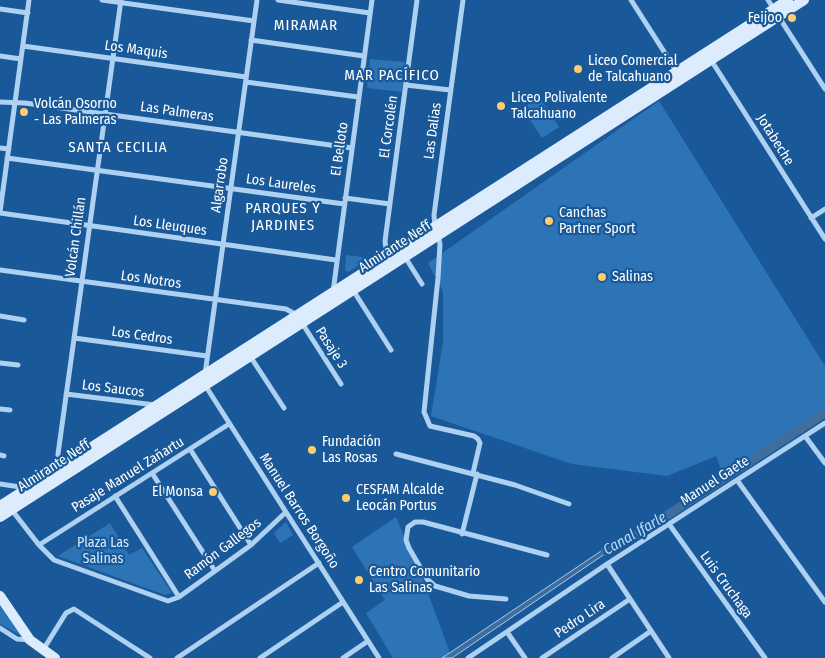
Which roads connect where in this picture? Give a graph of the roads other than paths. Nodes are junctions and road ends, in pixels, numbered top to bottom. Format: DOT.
graph roads {
  1 [pos="29,0"];
  2 [pos="102,0"];
  3 [pos="257,0"];
  4 [pos="278,0"];
  5 [pos="372,0"];
  6 [pos="418,0"];
  7 [pos="462,0"];
  8 [pos="631,0"];
  9 [pos="788,0"];
  10 [pos="804,0"];
  11 [pos="121,1"];
  12 [pos="773,8"];
  13 [pos="0,9"];
  14 [pos="28,13"];
  15 [pos="370,13"];
  16 [pos="254,20"];
  17 [pos="251,40"];
  18 [pos="23,46"];
  19 [pos="0,56"];
  20 [pos="364,56"];
  21 [pos="709,56"];
  22 [pos="113,58"];
  23 [pos="21,59"];
  24 [pos="679,75"];
  25 [pos="246,79"];
  26 [pos="406,85"];
  27 [pos="825,89"];
  28 [pos="450,90"];
  29 [pos="358,97"];
  30 [pos="0,102"];
  31 [pos="15,102"];
  32 [pos="105,114"];
  33 [pos="238,132"];
  34 [pos="0,148"];
  35 [pos="352,148"];
  36 [pos="9,149"];
  37 [pos="7,158"];
  38 [pos="97,170"];
  39 [pos="231,189"];
  40 [pos="345,198"];
  41 [pos="0,204"];
  42 [pos="344,204"];
  43 [pos="390,204"];
  44 [pos="825,210"];
  45 [pos="0,213"];
  46 [pos="811,218"];
  47 [pos="89,226"];
  48 [pos="437,232"];
  49 [pos="825,238"];
  50 [pos="223,244"];
  51 [pos="387,257"];
  52 [pos="405,257"];
  53 [pos="336,260"];
  54 [pos="0,270"];
  55 [pos="82,281"];
  56 [pos="422,284"];
  57 [pos="353,290"];
  58 [pos="335,296"];
  59 [pos="215,300"];
  60 [pos="0,316"];
  61 [pos="299,319"];
  62 [pos="24,320"];
  63 [pos="74,338"];
  64 [pos="391,350"];
  65 [pos="208,356"];
  66 [pos="250,356"];
  67 [pos="0,363"];
  68 [pos="18,366"];
  69 [pos="205,374"];
  70 [pos="341,384"];
  71 [pos="205,386"];
  72 [pos="66,394"];
  73 [pos="156,406"];
  74 [pos="284,408"];
  75 [pos="0,409"];
  76 [pos="10,410"];
  77 [pos="825,423"];
  78 [pos="229,424"];
  79 [pos="805,436"];
  80 [pos="190,449"];
  81 [pos="396,454"];
  82 [pos="825,464"];
  83 [pos="60,473"];
  84 [pos="152,473"];
  85 [pos="475,474"];
  86 [pos="737,480"];
  87 [pos="0,484"];
  88 [pos="28,488"];
  89 [pos="115,496"];
  90 [pos="569,504"];
  91 [pos="6,506"];
  92 [pos="286,512"];
  93 [pos="0,517"];
  94 [pos="669,524"];
  95 [pos="462,534"];
  96 [pos="39,545"];
  97 [pos="251,545"];
  98 [pos="547,555"];
  99 [pos="319,563"];
  100 [pos="607,564"];
  101 [pos="215,571"];
  102 [pos="0,596"];
  103 [pos="179,597"];
  104 [pos="506,599"];
  105 [pos="630,600"];
  106 [pos="344,602"];
  107 [pos="825,602"];
  108 [pos="0,628"];
  109 [pos="652,631"];
  110 [pos="507,632"];
  111 [pos="30,640"];
  112 [pos="368,641"];
  113 [pos="43,650"];
  114 [pos="476,653"];
  115 [pos="53,657"];
  116 [pos="150,658"];
  117 [pos="177,658"];
  118 [pos="260,658"];
  119 [pos="343,658"];
  120 [pos="380,658"];
  121 [pos="468,658"];
  122 [pos="480,658"];
  123 [pos="525,658"];
  124 [pos="542,658"];
  125 [pos="612,658"];
  126 [pos="669,658"];
  127 [pos="765,658"];
  1 -- 14 [label="street"];
  2 -- 11 [label="street"];
  3 -- 16 [label="street, Algarrobo"];
  4 -- 15 [label="street"];
  5 -- 15 [label="street, El Belloto"];
  6 -- 26 [label="street, El Corcolén"];
  7 -- 28 [label="street, Las Dalias"];
  8 -- 24 [label="street"];
  9 -- 12 [label="street, Almirante Neff"];
  10 -- 12 [label="street, Almirante Neff"];
  11 -- 16 [label="street"];
  11 -- 22 [label="street, Volcán Chillán"];
  12 -- 21 [label="street, Almirante Neff"];
  12 -- 27 [label="street"];
  13 -- 14 [label="street"];
  14 -- 18 [label="street"];
  15 -- 20 [label="street, El Belloto"];
  16 -- 17 [label="street, Algarrobo"];
  17 -- 20 [label="street"];
  17 -- 25 [label="street, Algarrobo"];
  18 -- 22 [label="street, Los Maquis"];
  18 -- 23 [label="street"];
  19 -- 23 [label="street"];
  20 -- 29 [label="street, El Belloto"];
  21 -- 24 [label="street, Almirante Neff"];
  21 -- 46 [label="street, Jotabeche"];
  22 -- 25 [label="street, Los Maquis"];
  22 -- 32 [label="street, Volcán Chillán"];
  23 -- 31 [label="street"];
  24 -- 48 [label="street, Almirante Neff"];
  25 -- 29 [label="street, Los Maquis"];
  25 -- 33 [label="street, Algarrobo"];
  26 -- 28 [label="street"];
  26 -- 43 [label="street, El Corcolén"];
  28 -- 48 [label="street, Las Dalias"];
  29 -- 35 [label="street, El Belloto"];
  30 -- 31 [label="street, Las Palmeras"];
  31 -- 32 [label="street, Las Palmeras"];
  31 -- 36 [label="street"];
  32 -- 33 [label="street, Las Palmeras"];
  32 -- 38 [label="street, Volcán Chillán"];
  33 -- 35 [label="street, Las Palmeras"];
  33 -- 39 [label="street, Algarrobo"];
  34 -- 36 [label="street"];
  35 -- 40 [label="street, El Belloto"];
  36 -- 37 [label="street"];
  37 -- 38 [label="street, Los Laureles"];
  37 -- 41 [label="street"];
  38 -- 39 [label="street, Los Laureles"];
  38 -- 47 [label="street, Volcán Chillán"];
  39 -- 42 [label="street, Los Laureles"];
  39 -- 50 [label="street, Algarrobo"];
  40 -- 42 [label="street, El Belloto"];
  40 -- 43 [label="street"];
  41 -- 45 [label="street"];
  42 -- 53 [label="street, El Belloto"];
  43 -- 51 [label="street, El Corcolén"];
  44 -- 46 [label="street"];
  45 -- 47 [label="street, Los Lleuques"];
  46 -- 49 [label="street, Jotabeche"];
  47 -- 50 [label="street, Los Lleuques"];
  47 -- 55 [label="street, Volcán Chillán"];
  48 -- 51 [label="street, Almirante Neff"];
  48 -- 52 [label="street, Almirante Neff"];
  48 -- 85 [label="street, Las Dalias"];
  50 -- 53 [label="street, Los Lleuques"];
  50 -- 59 [label="street, Algarrobo"];
  51 -- 58 [label="street, Almirante Neff"];
  52 -- 56 [label="street"];
  52 -- 57 [label="street, Almirante Neff"];
  53 -- 58 [label="street, El Belloto"];
  54 -- 55 [label="street, Los Notros"];
  55 -- 59 [label="street, Los Notros"];
  55 -- 63 [label="street, Volcán Chillán"];
  57 -- 58 [label="street, Almirante Neff"];
  57 -- 64 [label="street"];
  58 -- 61 [label="street, Almirante Neff"];
  59 -- 61 [label="street, Los Notros"];
  59 -- 65 [label="street, Algarrobo"];
  60 -- 62 [label="street"];
  61 -- 66 [label="street, Almirante Neff"];
  61 -- 69 [label="street, Almirante Neff"];
  61 -- 70 [label="street, Pasaje 3"];
  63 -- 65 [label="street, Los Cedros"];
  63 -- 72 [label="street, Volcán Chillán"];
  65 -- 69 [label="street, Algarrobo"];
  66 -- 71 [label="street, Almirante Neff"];
  66 -- 74 [label="street"];
  67 -- 68 [label="street"];
  69 -- 71 [label="street"];
  69 -- 73 [label="street, Almirante Neff"];
  71 -- 78 [label="street, Manuel Barros Borgoño"];
  71 -- 83 [label="street, Almirante Neff"];
  72 -- 73 [label="street, Los Saucos"];
  72 -- 83 [label="street, Volcán Chillán"];
  73 -- 83 [label="street, Almirante Neff"];
  75 -- 76 [label="street"];
  77 -- 79 [label="street, Manuel Gaete"];
  78 -- 80 [label="street, Pasaje Manuel Zañartu"];
  78 -- 92 [label="street, Manuel Barros Borgoño"];
  79 -- 82 [label="street"];
  79 -- 86 [label="street, Manuel Gaete"];
  80 -- 84 [label="street, Pasaje Manuel Zañartu"];
  80 -- 97 [label="street"];
  81 -- 85 [label="street"];
  83 -- 88 [label="street, Almirante Neff"];
  83 -- 91 [label="street, Almirante Neff"];
  84 -- 89 [label="street, Pasaje Manuel Zañartu"];
  84 -- 101 [label="street"];
  85 -- 90 [label="street"];
  85 -- 95 [label="street"];
  86 -- 94 [label="street, Manuel Gaete"];
  86 -- 107 [label="street"];
  87 -- 88 [label="street"];
  88 -- 91 [label="street, Almirante Neff"];
  89 -- 96 [label="street, Pasaje Manuel Zañartu"];
  89 -- 103 [label="street"];
  91 -- 93 [label="street, Almirante Neff"];
  91 -- 96 [label="street"];
  92 -- 97 [label="street, Ramón Gallegos"];
  92 -- 99 [label="street, Manuel Barros Borgoño"];
  94 -- 100 [label="street, Manuel Gaete"];
  94 -- 127 [label="street, Luis Cruchaga"];
  95 -- 98 [label="street"];
  95 -- 104 [label="street"];
  96 -- 103 [label="street, Ramón Gallegos"];
  97 -- 101 [label="street, Ramón Gallegos"];
  99 -- 106 [label="street, Manuel Barros Borgoño"];
  99 -- 117 [label="street"];
  100 -- 105 [label="street"];
  100 -- 110 [label="street, Manuel Gaete"];
  101 -- 103 [label="street, Ramón Gallegos"];
  102 -- 111 [label="street"];
  105 -- 109 [label="street"];
  105 -- 124 [label="street, Pedro Lira"];
  106 -- 112 [label="street, Manuel Barros Borgoño"];
  106 -- 118 [label="street"];
  108 -- 111 [label="street"];
  109 -- 125 [label="street"];
  109 -- 126 [label="street"];
  110 -- 114 [label="street, Manuel Gaete"];
  110 -- 123 [label="street"];
  111 -- 113 [label="street"];
  112 -- 119 [label="street"];
  112 -- 120 [label="street, Manuel Barros Borgoño"];
  113 -- 115 [label="street"];
  113 -- 116 [label="street"];
  114 -- 121 [label="street, Manuel Gaete"];
  114 -- 122 [label="street"];
}
